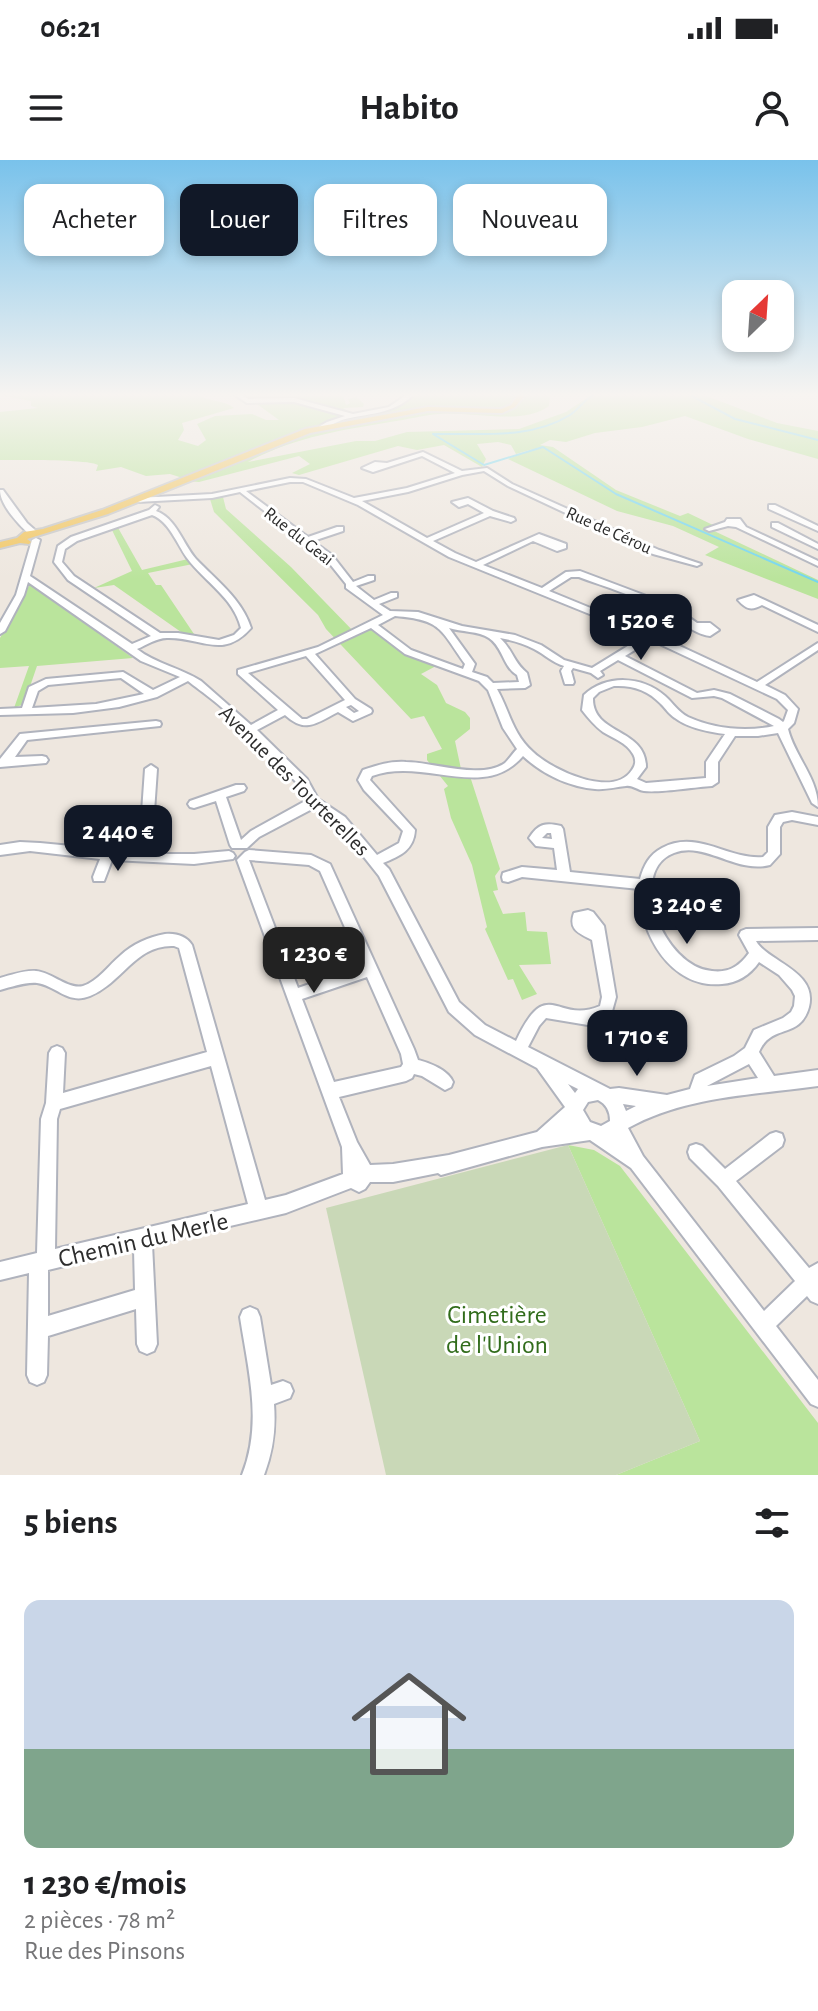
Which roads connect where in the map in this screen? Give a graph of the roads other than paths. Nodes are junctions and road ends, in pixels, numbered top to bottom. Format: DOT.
graph roads {
  1 [pos="248,456"];
  2 [pos="415,456"];
  3 [pos="428,456"];
  4 [pos="386,465"];
  5 [pos="461,473"];
  6 [pos="0,492"];
  7 [pos="243,492"];
  8 [pos="137,500"];
  9 [pos="155,500"];
  10 [pos="361,500"];
  11 [pos="467,502"];
  12 [pos="772,507"];
  13 [pos="152,512"];
  14 [pos="490,513"];
  15 [pos="511,520"];
  16 [pos="775,525"];
  17 [pos="340,529"];
  18 [pos="709,529"];
  19 [pos="818,529"];
  20 [pos="30,536"];
  21 [pos="533,538"];
  22 [pos="308,540"];
  23 [pos="426,541"];
  24 [pos="0,545"];
  25 [pos="815,545"];
  26 [pos="794,553"];
  27 [pos="478,564"];
  28 [pos="583,564"];
  29 [pos="697,564"];
  30 [pos="818,564"];
  31 [pos="574,573"];
  32 [pos="27,578"];
  33 [pos="371,578"];
  34 [pos="349,586"];
  35 [pos="545,590"];
  36 [pos="394,595"];
  37 [pos="760,603"];
  38 [pos="372,604"];
  39 [pos="388,614"];
  40 [pos="371,624"];
  41 [pos="441,624"];
  42 [pos="699,625"];
  43 [pos="818,629"];
  44 [pos="0,631"];
  45 [pos="489,633"];
  46 [pos="158,636"];
  47 [pos="651,636"];
  48 [pos="187,638"];
  49 [pos="818,646"];
  50 [pos="131,648"];
  51 [pos="192,649"];
  52 [pos="308,652"];
  53 [pos="618,656"];
  54 [pos="570,665"];
  55 [pos="594,671"];
  56 [pos="467,672"];
  57 [pos="188,677"];
  58 [pos="569,682"];
  59 [pos="605,683"];
  60 [pos="492,686"];
  61 [pos="757,686"];
  62 [pos="153,695"];
  63 [pos="351,701"];
  64 [pos="339,707"];
  65 [pos="26,711"];
  66 [pos="284,711"];
  67 [pos="0,712"];
  68 [pos="156,724"];
  69 [pos="782,728"];
  70 [pos="248,731"];
  71 [pos="730,732"];
  72 [pos="522,750"];
  73 [pos="42,760"];
  74 [pos="3,762"];
  75 [pos="151,769"];
  76 [pos="630,781"];
  77 [pos="240,788"];
  78 [pos="220,796"];
  79 [pos="314,802"];
  80 [pos="818,803"];
  81 [pos="194,804"];
  82 [pos="818,821"];
  83 [pos="560,844"];
  84 [pos="0,850"];
  85 [pos="240,852"];
  86 [pos="108,855"];
  87 [pos="152,856"];
  88 [pos="376,861"];
  89 [pos="564,876"];
  90 [pos="99,877"];
  91 [pos="508,877"];
  92 [pos="644,884"];
  93 [pos="818,934"];
  94 [pos="598,936"];
  95 [pos="756,954"];
  96 [pos="371,969"];
  97 [pos="0,984"];
  98 [pos="293,996"];
  99 [pos="519,1050"];
  100 [pos="57,1053"];
  101 [pos="751,1053"];
  102 [pos="215,1057"];
  103 [pos="543,1065"];
  104 [pos="411,1066"];
  105 [pos="818,1078"];
  106 [pos="445,1082"];
  107 [pos="771,1085"];
  108 [pos="330,1091"];
  109 [pos="603,1095"];
  110 [pos="701,1096"];
  111 [pos="666,1101"];
  112 [pos="54,1103"];
  113 [pos="576,1108"];
  114 [pos="617,1127"];
  115 [pos="593,1133"];
  116 [pos="542,1139"];
  117 [pos="776,1140"];
  118 [pos="696,1152"];
  119 [pos="637,1162"];
  120 [pos="359,1178"];
  121 [pos="724,1180"];
  122 [pos="259,1211"];
  123 [pos="143,1240"];
  124 [pos="42,1262"];
  125 [pos="0,1271"];
  126 [pos="814,1282"];
  127 [pos="145,1297"];
  128 [pos="250,1317"];
  129 [pos="762,1326"];
  130 [pos="37,1329"];
  131 [pos="147,1344"];
  132 [pos="37,1375"];
  133 [pos="283,1391"];
  134 [pos="818,1397"];
  135 [pos="262,1398"];
  136 [pos="253,1475"];
  1 -- 8 [label="main road"];
  2 -- 4 [label="street"];
  3 -- 5 [label="street"];
  5 -- 10 [label="street"];
  5 -- 29 [label="street, Rue de Cérou"];
  6 -- 20 [label="street"];
  7 -- 9 [label="street"];
  7 -- 10 [label="street"];
  7 -- 22 [label="street, Rue du Geai"];
  8 -- 9 [label="street"];
  8 -- 20 [label="main road"];
  9 -- 13 [label="street"];
  10 -- 23 [label="street"];
  11 -- 14 [label="street"];
  12 -- 19 [label="street"];
  13 -- 46 [label="street"];
  13 -- 48 [label="street"];
  14 -- 15 [label="street"];
  14 -- 23 [label="street"];
  16 -- 25 [label="street"];
  17 -- 22 [label="street"];
  18 -- 26 [label="street"];
  20 -- 24 [label="main road"];
  20 -- 32 [label="street"];
  21 -- 27 [label="street"];
  22 -- 34 [label="street, Rue du Geai"];
  23 -- 27 [label="street"];
  25 -- 26 [label="street"];
  26 -- 30 [label="street"];
  27 -- 35 [label="street"];
  28 -- 31 [label="street"];
  31 -- 35 [label="street"];
  31 -- 42 [label="street"];
  32 -- 44 [label="street"];
  32 -- 50 [label="street, Avenue des Tourterelles"];
  33 -- 34 [label="street, Rue du Geai"];
  34 -- 38 [label="street, Rue du Geai"];
  35 -- 47 [label="street"];
  36 -- 38 [label="street"];
  37 -- 43 [label="street"];
  38 -- 39 [label="street, Rue du Geai"];
  39 -- 40 [label="street"];
  39 -- 41 [label="street"];
  40 -- 52 [label="street"];
  40 -- 56 [label="street"];
  41 -- 45 [label="street"];
  41 -- 56 [label="street"];
  45 -- 54 [label="street"];
  45 -- 60 [label="street"];
  46 -- 48 [label="street"];
  46 -- 50 [label="street"];
  47 -- 53 [label="street"];
  47 -- 61 [label="street"];
  48 -- 51 [label="street"];
  49 -- 61 [label="street"];
  50 -- 57 [label="street, Avenue des Tourterelles"];
  52 -- 63 [label="street"];
  52 -- 66 [label="street"];
  53 -- 55 [label="street"];
  53 -- 69 [label="street"];
  54 -- 55 [label="street"];
  54 -- 58 [label="street"];
  55 -- 59 [label="street"];
  56 -- 60 [label="street"];
  57 -- 62 [label="street"];
  57 -- 70 [label="street, Avenue des Tourterelles"];
  59 -- 71 [label="street"];
  59 -- 76 [label="street"];
  60 -- 72 [label="street"];
  61 -- 69 [label="street"];
  62 -- 65 [label="street"];
  62 -- 65 [label="street"];
  63 -- 64 [label="street"];
  63 -- 64 [label="street"];
  64 -- 66 [label="street"];
  65 -- 67 [label="street"];
  66 -- 70 [label="street"];
  68 -- 74 [label="street"];
  69 -- 71 [label="street"];
  69 -- 80 [label="street"];
  70 -- 79 [label="street, Avenue des Tourterelles"];
  71 -- 76 [label="street"];
  72 -- 76 [label="street"];
  72 -- 88 [label="street"];
  73 -- 74 [label="street"];
  75 -- 87 [label="street"];
  77 -- 78 [label="street"];
  78 -- 81 [label="street"];
  78 -- 85 [label="street"];
  79 -- 85 [label="street"];
  79 -- 88 [label="street, Avenue des Tourterelles"];
  82 -- 92 [label="street"];
  83 -- 89 [label="street"];
  84 -- 86 [label="street"];
  85 -- 87 [label="street"];
  85 -- 96 [label="street"];
  85 -- 98 [label="street"];
  86 -- 87 [label="street"];
  86 -- 90 [label="street"];
  88 -- 99 [label="street, Avenue des Tourterelles"];
  89 -- 91 [label="street"];
  89 -- 92 [label="street"];
  92 -- 95 [label="street"];
  93 -- 95 [label="street"];
  94 -- 99 [label="street"];
  95 -- 101 [label="street"];
  96 -- 98 [label="street"];
  96 -- 104 [label="street"];
  97 -- 102 [label="street"];
  98 -- 108 [label="street"];
  99 -- 103 [label="street, Avenue des Tourterelles"];
  100 -- 112 [label="street"];
  101 -- 107 [label="street"];
  101 -- 110 [label="street"];
  102 -- 112 [label="street"];
  102 -- 122 [label="street"];
  103 -- 109 [label="street, Avenue des Tourterelles"];
  103 -- 113 [label="street, Avenue des Tourterelles"];
  104 -- 106 [label="street"];
  104 -- 108 [label="street"];
  105 -- 107 [label="street"];
  107 -- 110 [label="street"];
  108 -- 120 [label="street"];
  109 -- 111 [label="street"];
  109 -- 113 [label="street"];
  109 -- 114 [label="street"];
  110 -- 111 [label="street"];
  111 -- 114 [label="street"];
  112 -- 124 [label="street"];
  113 -- 115 [label="street"];
  113 -- 116 [label="street, Chemin du Merle"];
  114 -- 115 [label="street"];
  114 -- 119 [label="street"];
  115 -- 116 [label="street, Chemin du Merle"];
  115 -- 119 [label="street"];
  116 -- 120 [label="street, Chemin du Merle"];
  117 -- 121 [label="street"];
  118 -- 121 [label="street"];
  119 -- 129 [label="street"];
  120 -- 122 [label="street, Chemin du Merle"];
  121 -- 126 [label="street"];
  122 -- 123 [label="street, Chemin du Merle"];
  123 -- 124 [label="street, Chemin du Merle"];
  123 -- 127 [label="street"];
  124 -- 125 [label="street, Chemin du Merle"];
  124 -- 130 [label="street"];
  126 -- 129 [label="street"];
  127 -- 130 [label="street"];
  127 -- 131 [label="street"];
  128 -- 135 [label="street"];
  129 -- 134 [label="street"];
  130 -- 132 [label="street"];
  133 -- 135 [label="street"];
  135 -- 136 [label="street"];
}
